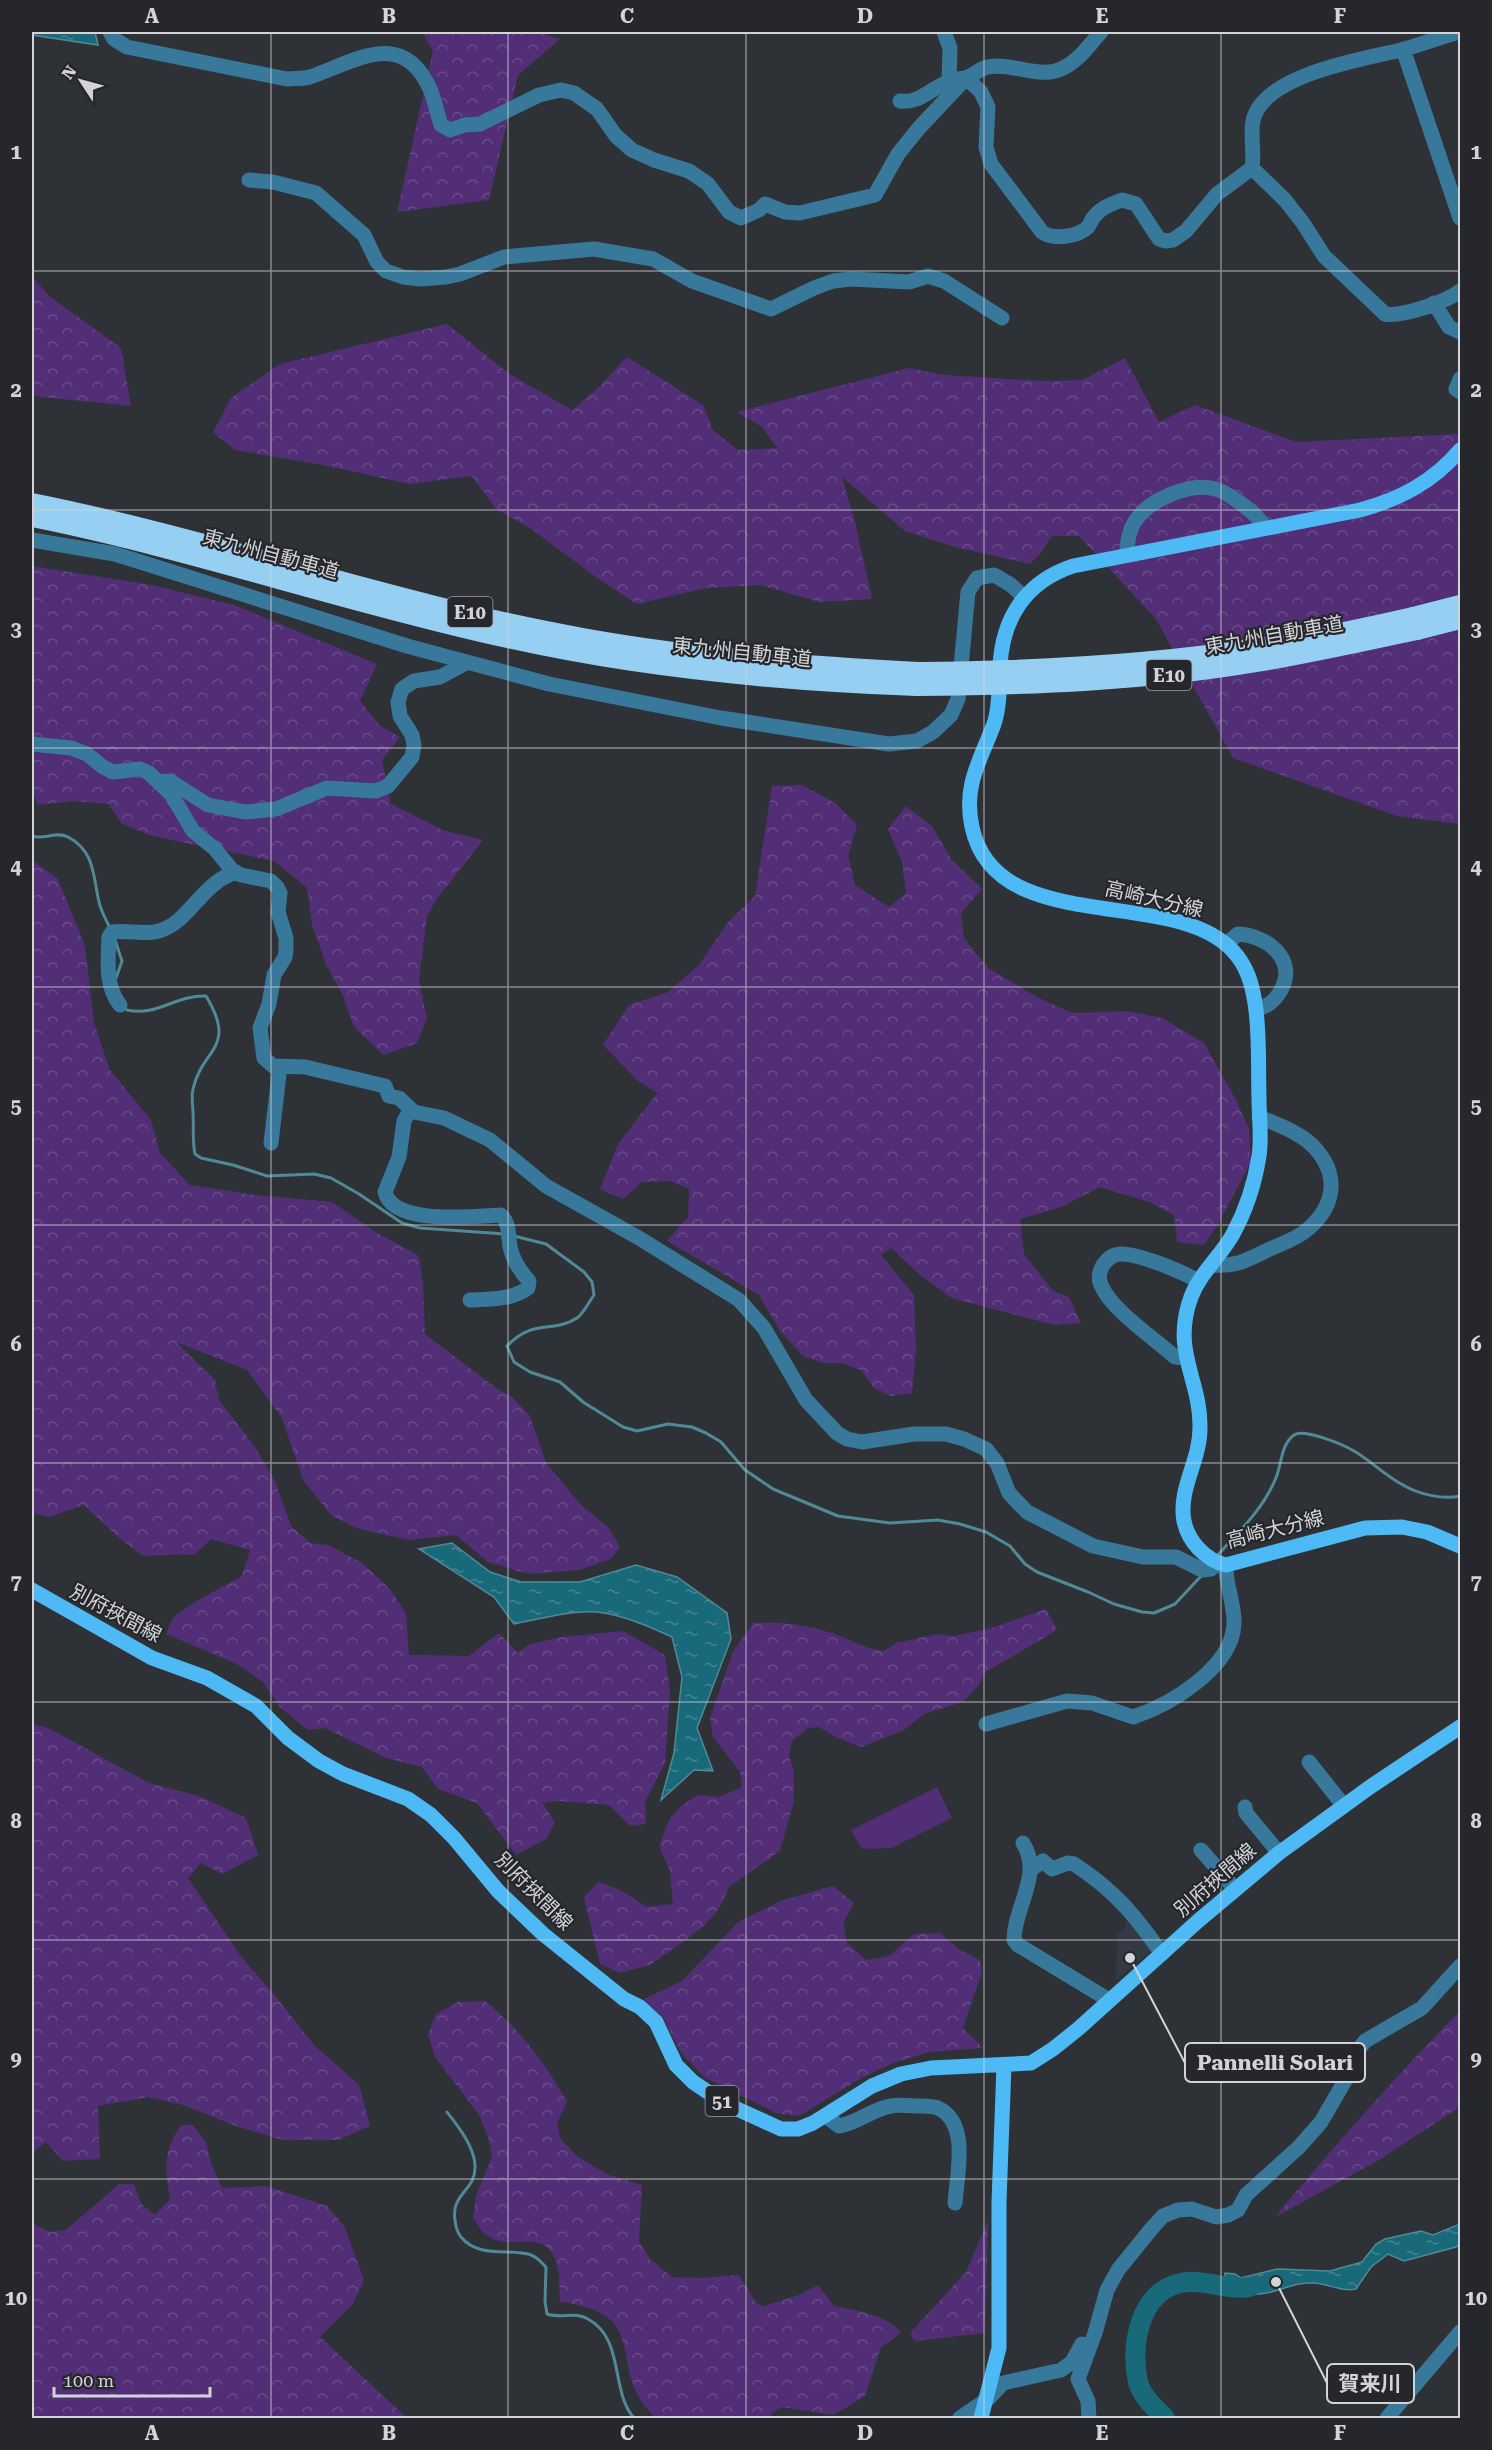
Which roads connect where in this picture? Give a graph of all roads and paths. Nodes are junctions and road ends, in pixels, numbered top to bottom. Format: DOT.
graph roads {
  1 [pos="110,32"];
  2 [pos="944,32"];
  3 [pos="1101,32"];
  4 [pos="1459,32"];
  5 [pos="1403,49"];
  6 [pos="966,78"];
  7 [pos="949,81"];
  8 [pos="900,101"];
  9 [pos="1252,168"];
  10 [pos="249,180"];
  11 [pos="1461,218"];
  12 [pos="1461,291"];
  13 [pos="1434,303"];
  14 [pos="1002,318"];
  15 [pos="1461,332"];
  16 [pos="1461,379"];
  17 [pos="1461,392"];
  18 [pos="1461,450"];
  19 [pos="32,502"];
  20 [pos="32,518"];
  21 [pos="1265,528"];
  22 [pos="32,540"];
  23 [pos="1126,554"];
  24 [pos="1024,597"];
  25 [pos="1461,604"];
  26 [pos="1461,620"];
  27 [pos="1415,624"];
  28 [pos="466,663"];
  29 [pos="918,679"];
  30 [pos="32,744"];
  31 [pos="160,782"];
  32 [pos="236,872"];
  33 [pos="1226,944"];
  34 [pos="120,1005"];
  35 [pos="1256,1010"];
  36 [pos="280,1066"];
  37 [pos="411,1109"];
  38 [pos="1259,1117"];
  39 [pos="272,1143"];
  40 [pos="1211,1265"];
  41 [pos="1199,1281"];
  42 [pos="470,1300"];
  43 [pos="1185,1358"];
  44 [pos="1461,1546"];
  45 [pos="1222,1564"];
  46 [pos="32,1590"];
  47 [pos="986,1724"];
  48 [pos="1461,1726"];
  49 [pos="1308,1762"];
  50 [pos="1344,1806"];
  51 [pos="1245,1807"];
  52 [pos="1023,1843"];
  53 [pos="1201,1850"];
  54 [pos="1279,1852"];
  55 [pos="1030,1870"];
  56 [pos="1235,1889"];
  57 [pos="1162,1954"];
  58 [pos="1461,1966"];
  59 [pos="1110,2000"];
  60 [pos="1004,2065"];
  61 [pos="826,2116"];
  62 [pos="955,2203"];
  63 [pos="1101,2312"];
  64 [pos="1461,2332"];
  65 [pos="988,2399"];
  66 [pos="960,2418"];
  67 [pos="981,2418"];
  68 [pos="1089,2418"];
  69 [pos="1387,2418"];
  1 -- 6 [label="street"];
  2 -- 7 [label="street"];
  3 -- 6 [label="street"];
  4 -- 5 [label="street"];
  5 -- 9 [label="street"];
  5 -- 11 [label="street"];
  6 -- 7 [label="street"];
  6 -- 9 [label="street"];
  7 -- 8 [label="street"];
  9 -- 13 [label="street"];
  10 -- 14 [label="street"];
  12 -- 13 [label="street"];
  13 -- 15 [label="street"];
  16 -- 17 [label="street"];
  18 -- 21 [label="main road, 高崎大分線"];
  19 -- 29 [label="highway, 東九州自動車道 / E10"];
  20 -- 29 [label="highway, 東九州自動車道 / E10"];
  21 -- 23 [label="main road, 高崎大分線"];
  21 -- 23 [label="street"];
  22 -- 28 [label="street"];
  23 -- 24 [label="main road, 高崎大分線"];
  24 -- 28 [label="street"];
  24 -- 33 [label="main road, 高崎大分線"];
  25 -- 27 [label="highway, 東九州自動車道 / E10"];
  26 -- 27 [label="highway, 東九州自動車道 / E10"];
  27 -- 29 [label="highway, 東九州自動車道 / E10, bridge"];
  28 -- 31 [label="street"];
  30 -- 31 [label="street"];
  31 -- 32 [label="street"];
  32 -- 34 [label="street"];
  32 -- 36 [label="street"];
  33 -- 35 [label="main road, 高崎大分線"];
  33 -- 35 [label="street"];
  35 -- 38 [label="main road, 高崎大分線"];
  36 -- 37 [label="street"];
  36 -- 39 [label="street"];
  37 -- 42 [label="street"];
  37 -- 45 [label="street"];
  38 -- 40 [label="main road, 高崎大分線"];
  38 -- 40 [label="street"];
  40 -- 41 [label="main road, 高崎大分線"];
  41 -- 43 [label="main road, 高崎大分線"];
  41 -- 43 [label="street"];
  43 -- 45 [label="main road, 高崎大分線"];
  44 -- 45 [label="main road, 高崎大分線"];
  45 -- 47 [label="street"];
  46 -- 61 [label="main road, 別府挾間線 / 51"];
  48 -- 50 [label="main road, 別府挾間線 / 51"];
  49 -- 50 [label="street"];
  50 -- 54 [label="main road, 別府挾間線 / 51"];
  51 -- 54 [label="street"];
  52 -- 55 [label="street"];
  53 -- 56 [label="street"];
  54 -- 56 [label="main road, 別府挾間線 / 51"];
  55 -- 57 [label="street"];
  55 -- 59 [label="street"];
  56 -- 57 [label="main road, 別府挾間線 / 51"];
  57 -- 59 [label="main road, 別府挾間線 / 51"];
  58 -- 63 [label="street"];
  59 -- 60 [label="main road, 別府挾間線 / 51"];
  60 -- 61 [label="main road, 別府挾間線 / 51"];
  60 -- 65 [label="main road"];
  61 -- 62 [label="street"];
  63 -- 65 [label="street"];
  63 -- 68 [label="street"];
  64 -- 69 [label="street"];
  65 -- 66 [label="street"];
  65 -- 67 [label="main road"];
}
